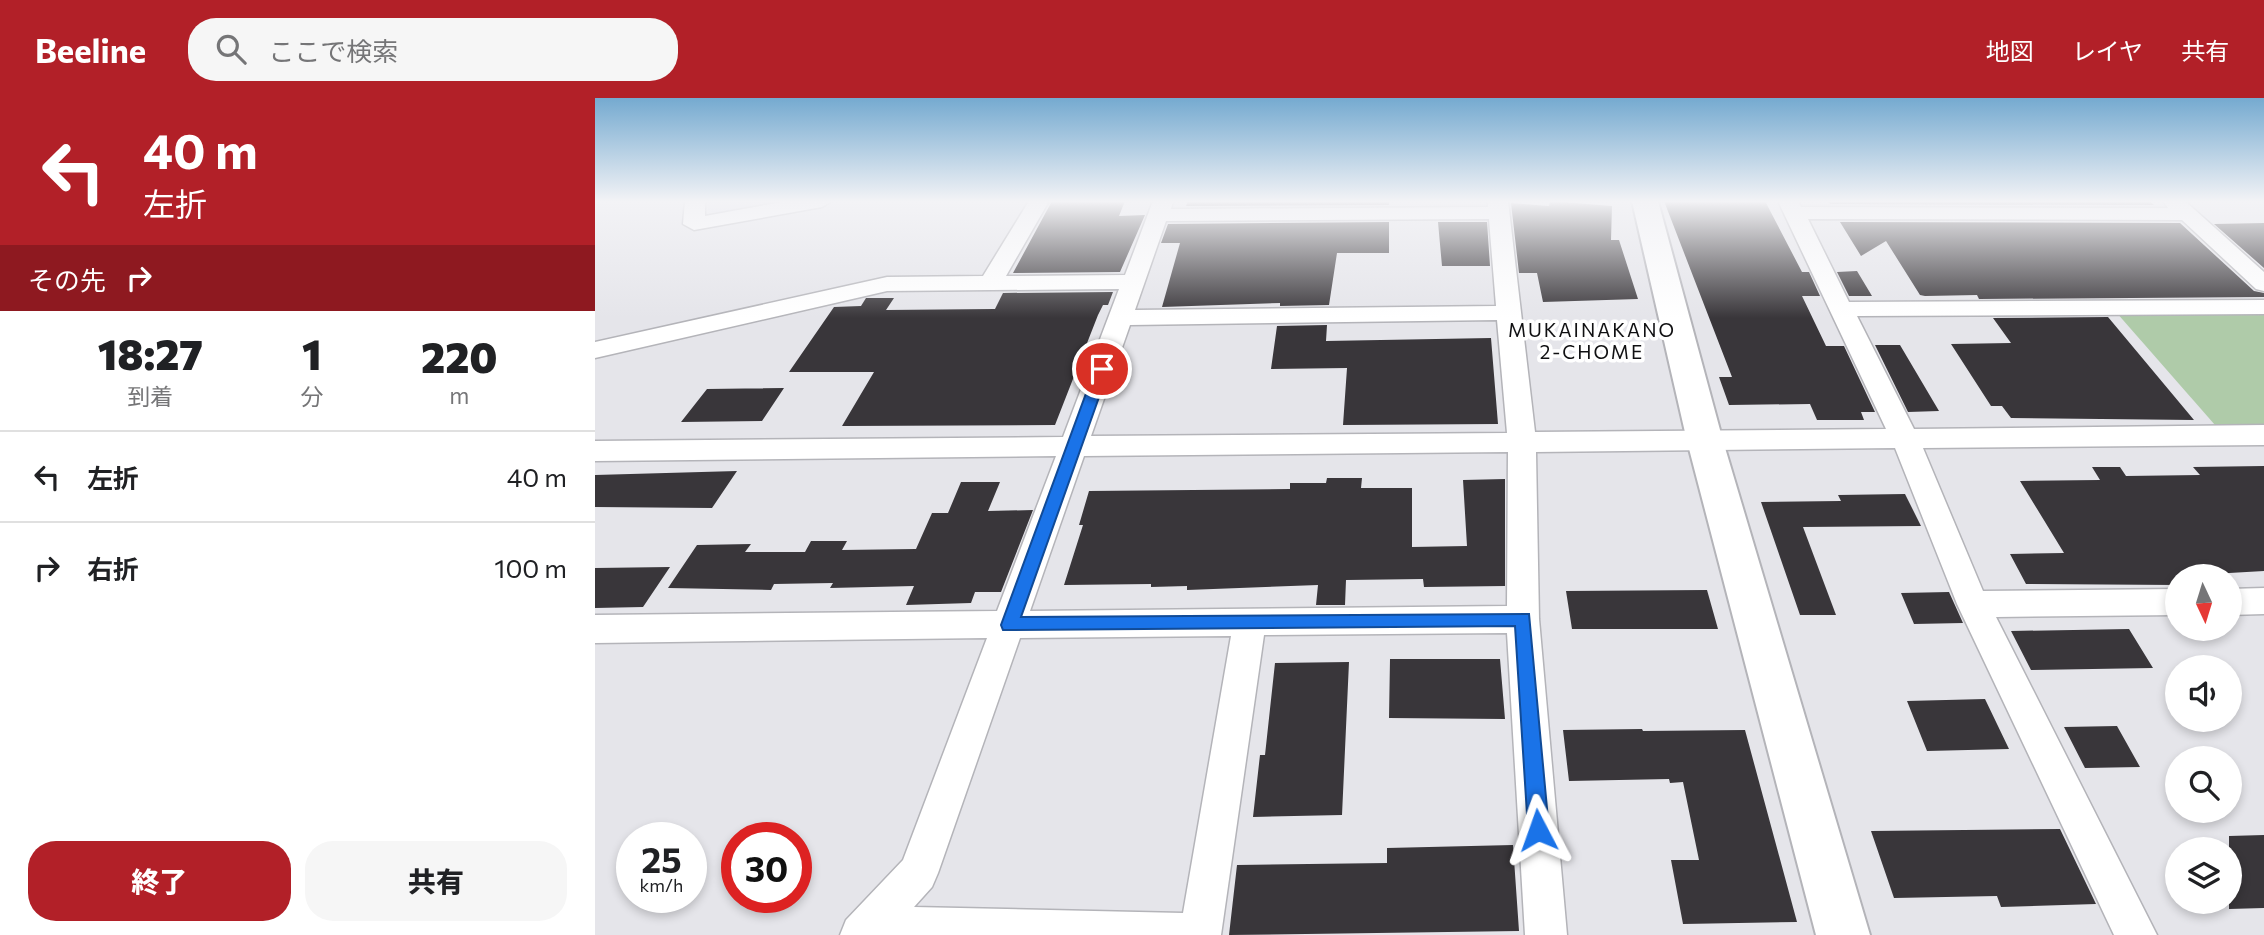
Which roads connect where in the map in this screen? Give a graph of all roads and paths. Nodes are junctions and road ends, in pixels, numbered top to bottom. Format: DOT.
graph roads {
  1 [pos="1016,240"];
  2 [pos="1148,240"];
  3 [pos="1502,240"];
  4 [pos="1654,240"];
  5 [pos="1807,240"];
  6 [pos="2215,240"];
  7 [pos="1133,282"];
  8 [pos="991,283"];
  9 [pos="2264,284"];
  10 [pos="2264,307"];
  11 [pos="1841,309"];
  12 [pos="1508,313"];
  13 [pos="1121,318"];
  14 [pos="595,350"];
  15 [pos="1905,439"];
  16 [pos="2260,439"];
  17 [pos="1705,441"];
  18 [pos="1522,442"];
  19 [pos="1075,446"];
  20 [pos="595,451"];
  21 [pos="2165,602"];
  22 [pos="1973,604"];
  23 [pos="1523,619"];
  24 [pos="1250,622"];
  25 [pos="1009,625"];
  26 [pos="595,629"];
  27 [pos="865,931"];
  28 [pos="1200,934"];
  29 [pos="1546,935"];
  30 [pos="1843,935"];
  31 [pos="2136,935"];
  1 -- 8 [label="street"];
  2 -- 7 [label="street"];
  3 -- 12 [label="street"];
  4 -- 17 [label="street"];
  5 -- 11 [label="street"];
  6 -- 9 [label="street"];
  7 -- 8 [label="street"];
  7 -- 13 [label="street"];
  8 -- 14 [label="street"];
  10 -- 11 [label="street"];
  11 -- 15 [label="street"];
  12 -- 13 [label="street"];
  12 -- 18 [label="street"];
  13 -- 19 [label="street"];
  15 -- 16 [label="street"];
  15 -- 17 [label="street"];
  15 -- 22 [label="street"];
  17 -- 18 [label="street"];
  17 -- 30 [label="street"];
  18 -- 19 [label="street"];
  18 -- 23 [label="street"];
  19 -- 20 [label="street"];
  19 -- 25 [label="street"];
  21 -- 22 [label="street"];
  22 -- 31 [label="street"];
  23 -- 24 [label="street"];
  23 -- 29 [label="street"];
  24 -- 25 [label="street"];
  24 -- 28 [label="street"];
  25 -- 26 [label="street"];
  25 -- 27 [label="street"];
  27 -- 28 [label="street"];
}
